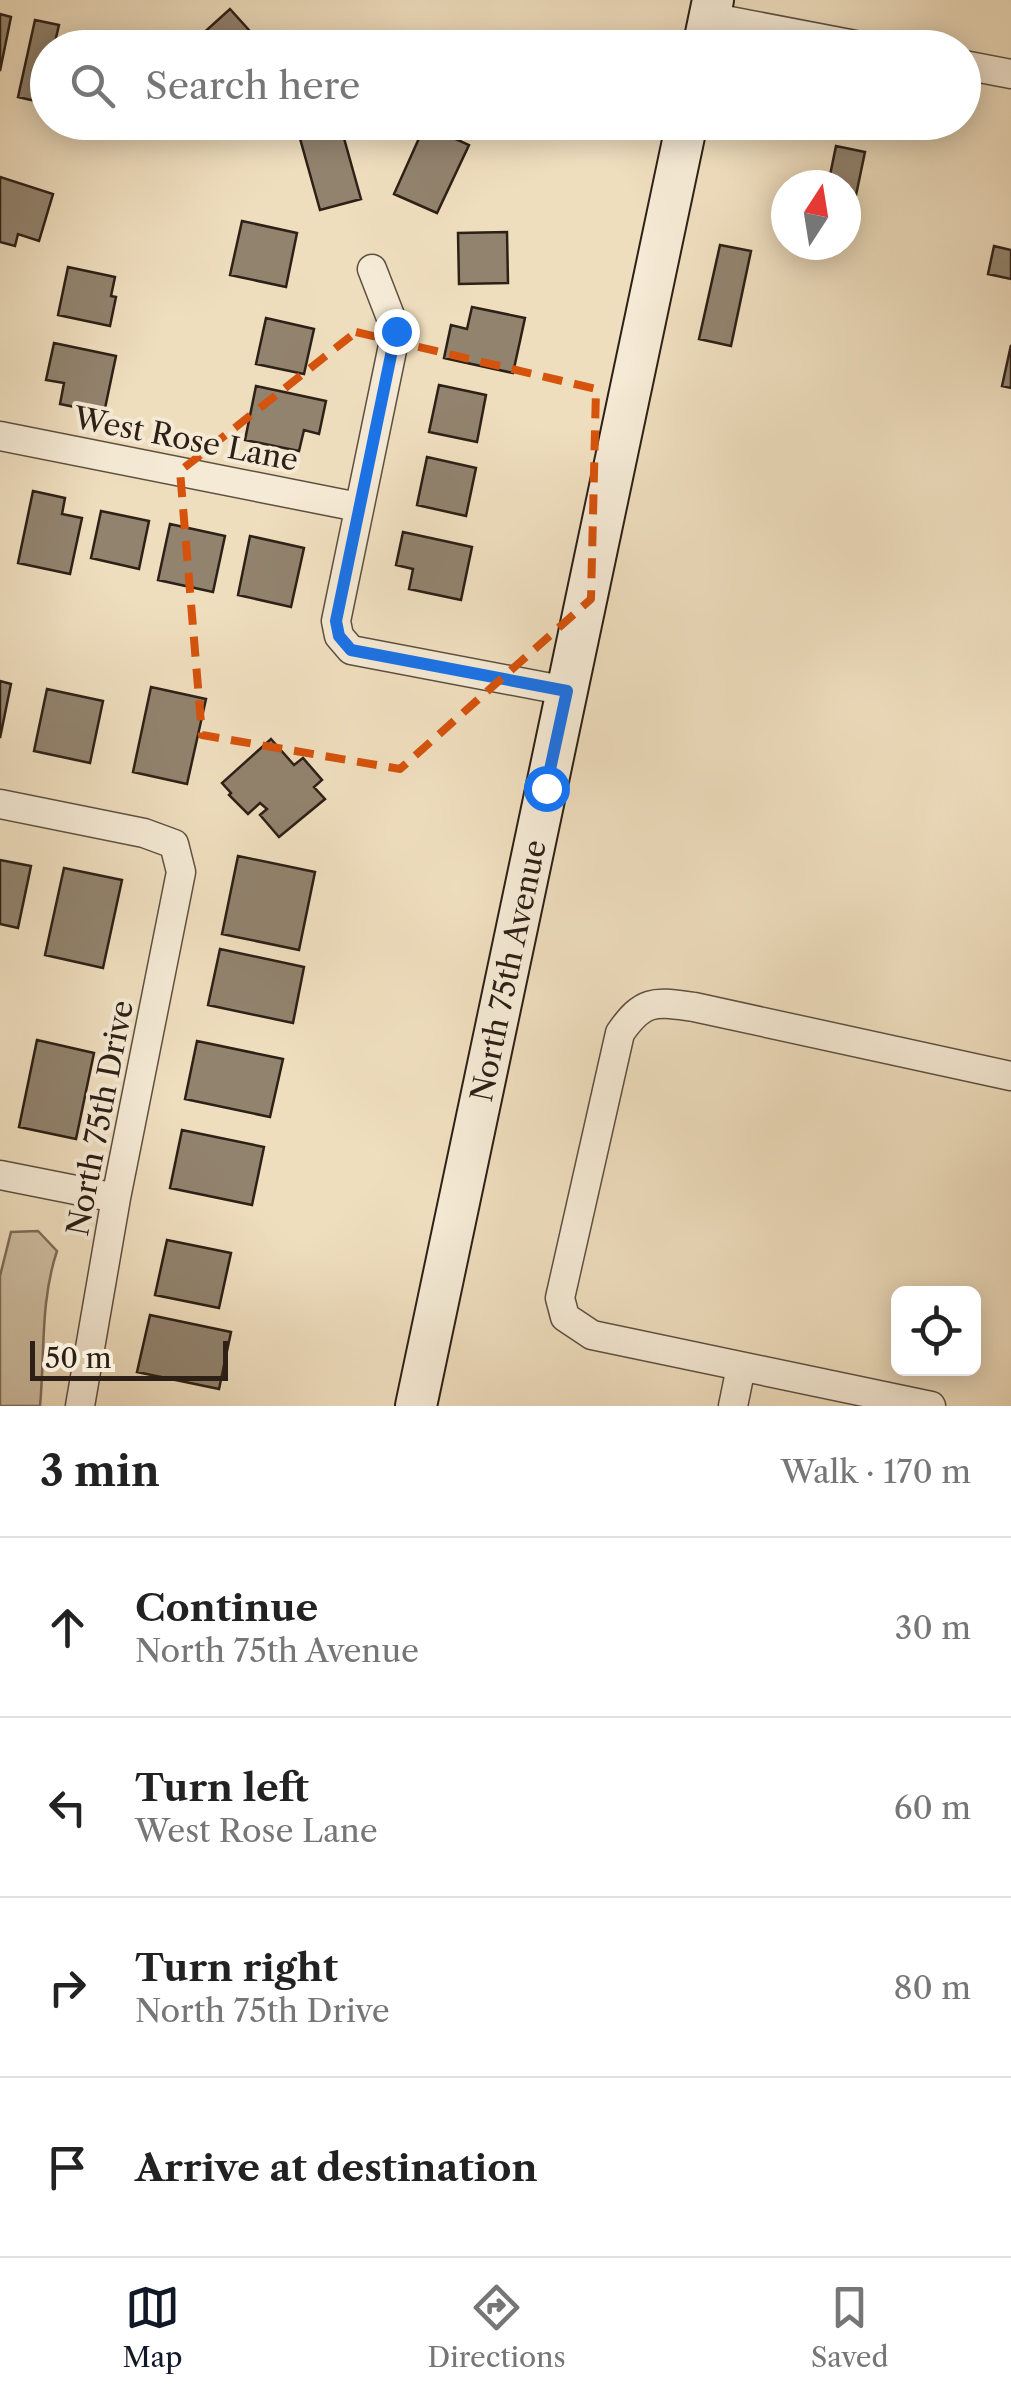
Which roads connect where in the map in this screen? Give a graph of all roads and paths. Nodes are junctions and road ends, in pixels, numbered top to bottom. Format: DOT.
graph roads {
  1 [pos="708,21"];
  2 [pos="762,30"];
  3 [pos="981,68"];
  4 [pos="1011,74"];
  5 [pos="683,140"];
  6 [pos="372,269"];
  7 [pos="0,436"];
  8 [pos="358,507"];
  9 [pos="567,691"];
  10 [pos="0,804"];
  11 [pos="1011,1076"];
  12 [pos="0,1175"];
  13 [pos="116,1198"];
  14 [pos="741,1367"];
  15 [pos="80,1406"];
  16 [pos="416,1406"];
  17 [pos="733,1406"];
  18 [pos="932,1406"];
  1 -- 2 [label="street"];
  3 -- 4 [label="street"];
  5 -- 9 [label="main road, North 75th Avenue"];
  6 -- 8 [label="street"];
  7 -- 8 [label="street, West Rose Lane"];
  8 -- 9 [label="street"];
  9 -- 16 [label="main road, North 75th Avenue"];
  10 -- 13 [label="street, North 75th Drive"];
  11 -- 14 [label="street"];
  12 -- 13 [label="street"];
  13 -- 15 [label="street, North 75th Drive"];
  14 -- 17 [label="street"];
  14 -- 18 [label="street"];
}
